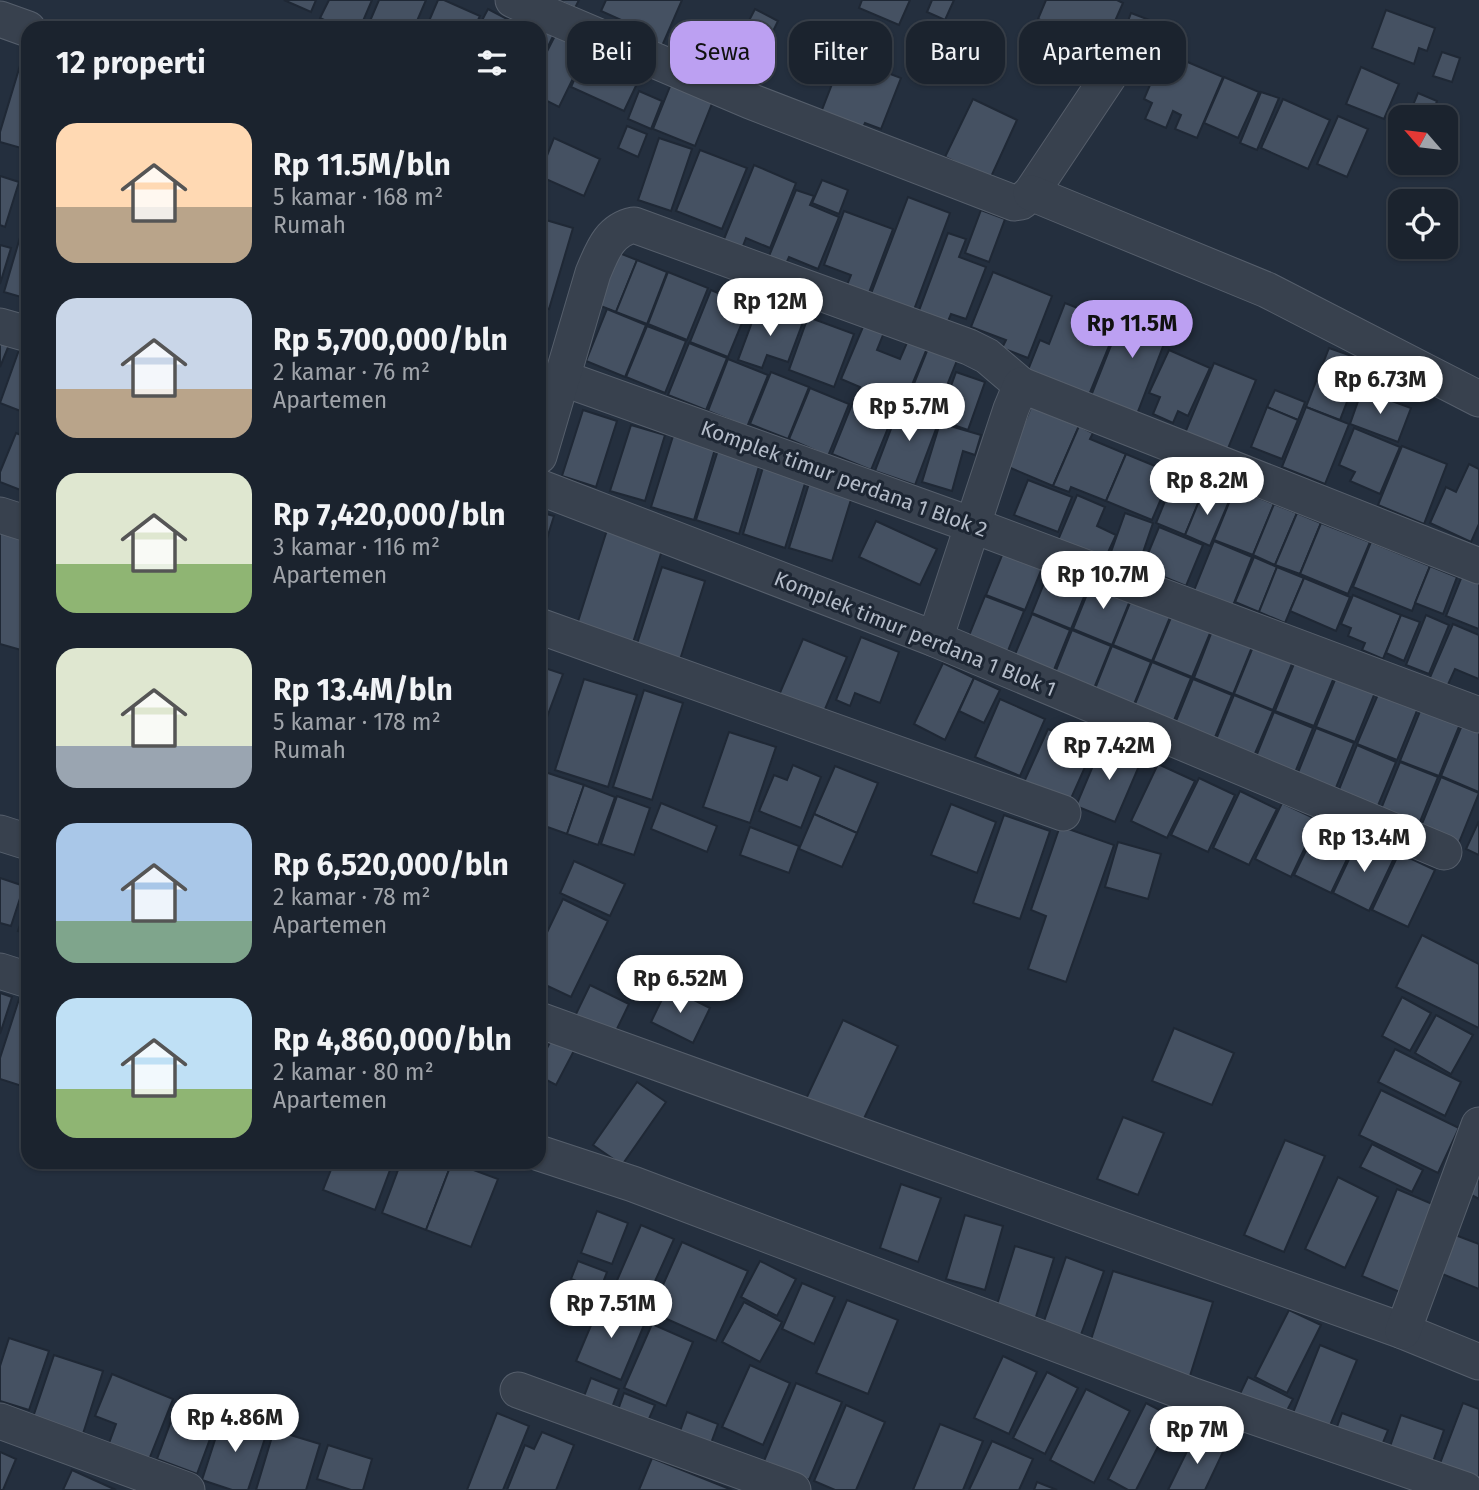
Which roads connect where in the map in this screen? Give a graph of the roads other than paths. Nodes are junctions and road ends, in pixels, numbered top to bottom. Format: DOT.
graph roads {
  1 [pos="513,0"];
  2 [pos="0,19"];
  3 [pos="21,26"];
  4 [pos="1104,84"];
  5 [pos="1031,193"];
  6 [pos="0,326"];
  7 [pos="21,332"];
  8 [pos="562,378"];
  9 [pos="1021,385"];
  10 [pos="1479,399"];
  11 [pos="546,432"];
  12 [pos="546,490"];
  13 [pos="0,515"];
  14 [pos="21,522"];
  15 [pos="972,525"];
  16 [pos="1479,566"];
  17 [pos="546,628"];
  18 [pos="935,639"];
  19 [pos="1479,715"];
  20 [pos="1063,813"];
  21 [pos="0,834"];
  22 [pos="21,840"];
  23 [pos="1444,852"];
  24 [pos="0,971"];
  25 [pos="21,978"];
  26 [pos="546,1023"];
  27 [pos="1479,1125"];
  28 [pos="546,1155"];
  29 [pos="1466,1205"];
  30 [pos="1403,1331"];
  31 [pos="1479,1362"];
  32 [pos="518,1390"];
  33 [pos="0,1421"];
  34 [pos="187,1490"];
  35 [pos="793,1490"];
  36 [pos="1466,1490"];
  1 -- 5 [label="street"];
  2 -- 3 [label="street"];
  4 -- 5 [label="street"];
  5 -- 10 [label="street"];
  6 -- 7 [label="street"];
  8 -- 9 [label="street"];
  8 -- 11 [label="street"];
  8 -- 15 [label="street, Komplek timur perdana 1 Blok 2"];
  9 -- 15 [label="street"];
  9 -- 16 [label="street"];
  12 -- 18 [label="street, Komplek timur perdana 1 Blok 1"];
  13 -- 14 [label="street"];
  15 -- 18 [label="street"];
  15 -- 19 [label="street, Komplek timur perdana 1 Blok 2"];
  17 -- 20 [label="street"];
  18 -- 23 [label="street, Komplek timur perdana 1 Blok 1"];
  21 -- 22 [label="street"];
  24 -- 25 [label="street"];
  26 -- 30 [label="street"];
  27 -- 29 [label="street"];
  28 -- 36 [label="street"];
  29 -- 30 [label="street"];
  30 -- 31 [label="street"];
  32 -- 35 [label="street"];
  33 -- 34 [label="street"];
}
